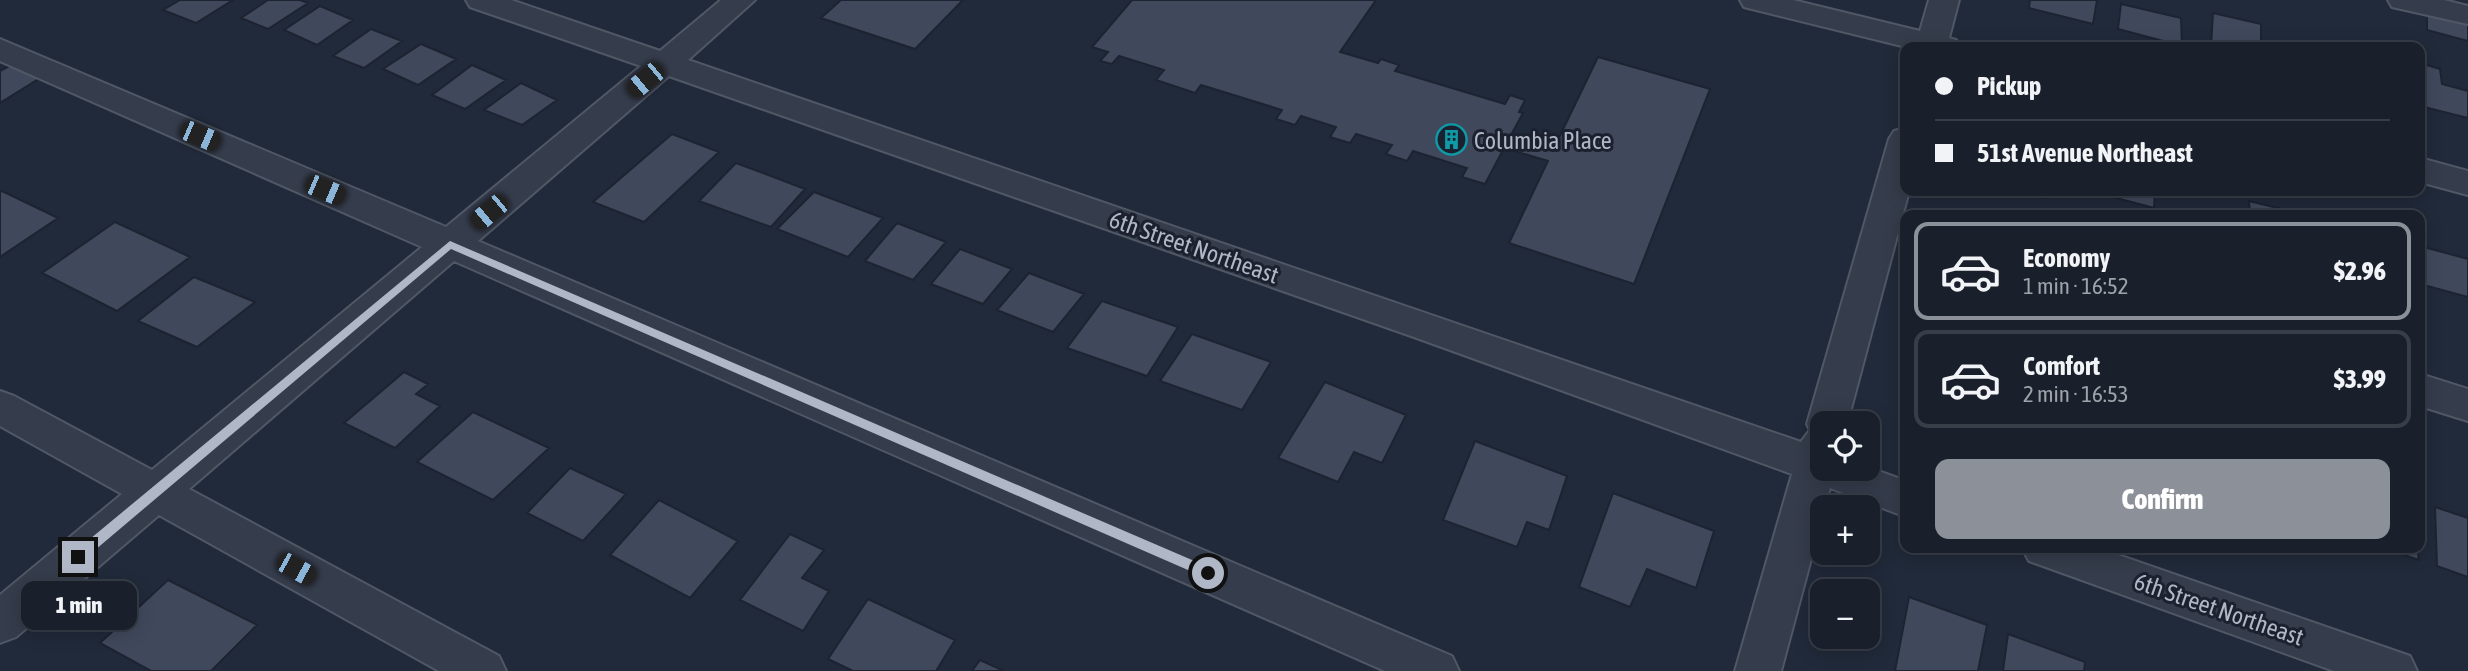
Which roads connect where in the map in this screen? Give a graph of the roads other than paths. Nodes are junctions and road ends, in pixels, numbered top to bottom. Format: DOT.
graph roads {
  1 [pos="481,0"];
  2 [pos="740,0"];
  3 [pos="1755,0"];
  4 [pos="1944,0"];
  5 [pos="2403,0"];
  6 [pos="2468,15"];
  7 [pos="1920,42"];
  8 [pos="1937,42"];
  9 [pos="0,49"];
  10 [pos="664,64"];
  11 [pos="2425,171"];
  12 [pos="1900,181"];
  13 [pos="2468,183"];
  14 [pos="1893,231"];
  15 [pos="450,244"];
  16 [pos="2425,392"];
  17 [pos="2468,405"];
  18 [pos="0,407"];
  19 [pos="1831,411"];
  20 [pos="1810,452"];
  21 [pos="1811,481"];
  22 [pos="1871,481"];
  23 [pos="156,492"];
  24 [pos="1900,496"];
  25 [pos="2058,553"];
  26 [pos="0,623"];
  27 [pos="483,671"];
  28 [pos="1436,671"];
  29 [pos="1758,671"];
  30 [pos="2395,671"];
  1 -- 10 [label="street, 6th Street Northeast"];
  2 -- 10 [label="street"];
  3 -- 7 [label="street"];
  4 -- 8 [label="street"];
  5 -- 6 [label="street"];
  9 -- 15 [label="street"];
  10 -- 15 [label="street"];
  10 -- 20 [label="street, 6th Street Northeast"];
  11 -- 13 [label="street"];
  12 -- 14 [label="street"];
  14 -- 19 [label="street"];
  15 -- 23 [label="street"];
  15 -- 28 [label="street"];
  16 -- 17 [label="street"];
  18 -- 23 [label="street"];
  21 -- 29 [label="street"];
  22 -- 24 [label="street, 6th Street Northeast"];
  23 -- 26 [label="street"];
  23 -- 27 [label="street"];
  25 -- 30 [label="street, 6th Street Northeast"];
}
